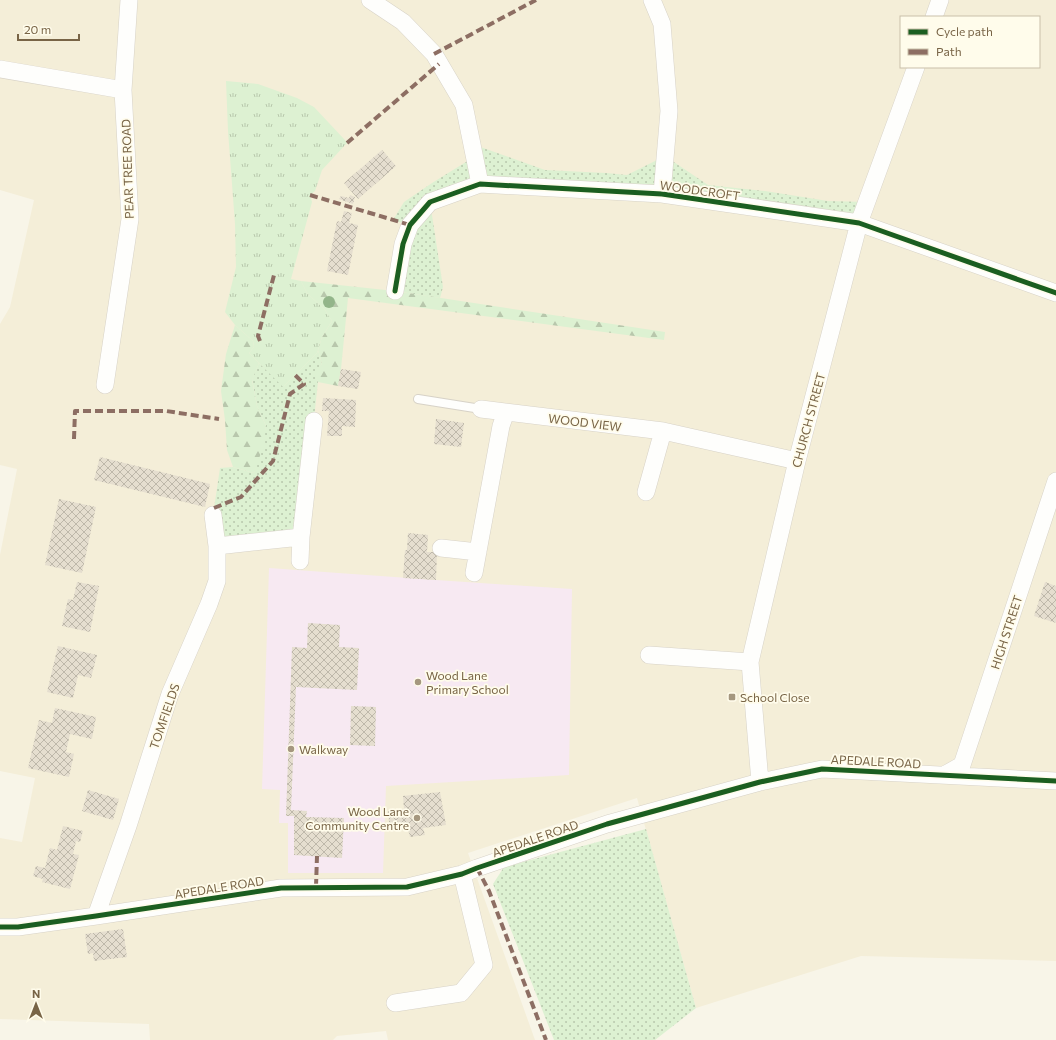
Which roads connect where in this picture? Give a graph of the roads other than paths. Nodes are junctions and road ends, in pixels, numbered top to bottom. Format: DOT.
graph roads {
  1 [pos="129,0"];
  2 [pos="370,0"];
  3 [pos="652,0"];
  4 [pos="940,0"];
  5 [pos="934,16"];
  6 [pos="916,68"];
  7 [pos="0,69"];
  8 [pos="123,90"];
  9 [pos="480,184"];
  10 [pos="662,194"];
  11 [pos="859,223"];
  12 [pos="395,291"];
  13 [pos="1056,293"];
  14 [pos="105,385"];
  15 [pos="418,400"];
  16 [pos="481,409"];
  17 [pos="506,412"];
  18 [pos="314,421"];
  19 [pos="663,431"];
  20 [pos="797,461"];
  21 [pos="1056,482"];
  22 [pos="646,492"];
  23 [pos="213,515"];
  24 [pos="301,537"];
  25 [pos="217,546"];
  26 [pos="441,548"];
  27 [pos="478,552"];
  28 [pos="300,561"];
  29 [pos="474,573"];
  30 [pos="649,655"];
  31 [pos="750,662"];
  32 [pos="946,774"];
  33 [pos="1056,781"];
  34 [pos="760,782"];
  35 [pos="462,874"];
  36 [pos="96,916"];
  37 [pos="0,927"];
  38 [pos="395,1003"];
  1 -- 8 [label="street, PEAR TREE ROAD"];
  2 -- 9 [label="street"];
  3 -- 10 [label="street"];
  4 -- 5 [label="street"];
  6 -- 11 [label="street, CHURCH STREET"];
  7 -- 8 [label="street"];
  8 -- 14 [label="street, PEAR TREE ROAD"];
  9 -- 10 [label="street, WOODCROFT"];
  9 -- 12 [label="street, WOODCROFT"];
  10 -- 11 [label="street, WOODCROFT"];
  11 -- 13 [label="street, WOODCROFT"];
  11 -- 20 [label="street, CHURCH STREET"];
  15 -- 16 [label="lane"];
  16 -- 17 [label="street, WOOD VIEW"];
  17 -- 19 [label="street, WOOD VIEW"];
  17 -- 27 [label="street"];
  18 -- 24 [label="street"];
  19 -- 20 [label="street, WOOD VIEW"];
  19 -- 22 [label="street"];
  20 -- 31 [label="street, CHURCH STREET"];
  21 -- 32 [label="street, HIGH STREET"];
  23 -- 25 [label="street, TOMFIELDS"];
  24 -- 25 [label="street"];
  24 -- 28 [label="street"];
  25 -- 36 [label="street, TOMFIELDS"];
  26 -- 27 [label="street"];
  27 -- 29 [label="street"];
  30 -- 31 [label="street"];
  31 -- 34 [label="street, CHURCH STREET"];
  32 -- 33 [label="street, APEDALE ROAD"];
  32 -- 34 [label="street, APEDALE ROAD"];
  34 -- 35 [label="street, APEDALE ROAD"];
  35 -- 36 [label="street, APEDALE ROAD"];
  35 -- 38 [label="street"];
  36 -- 37 [label="street, APEDALE ROAD"];
}
